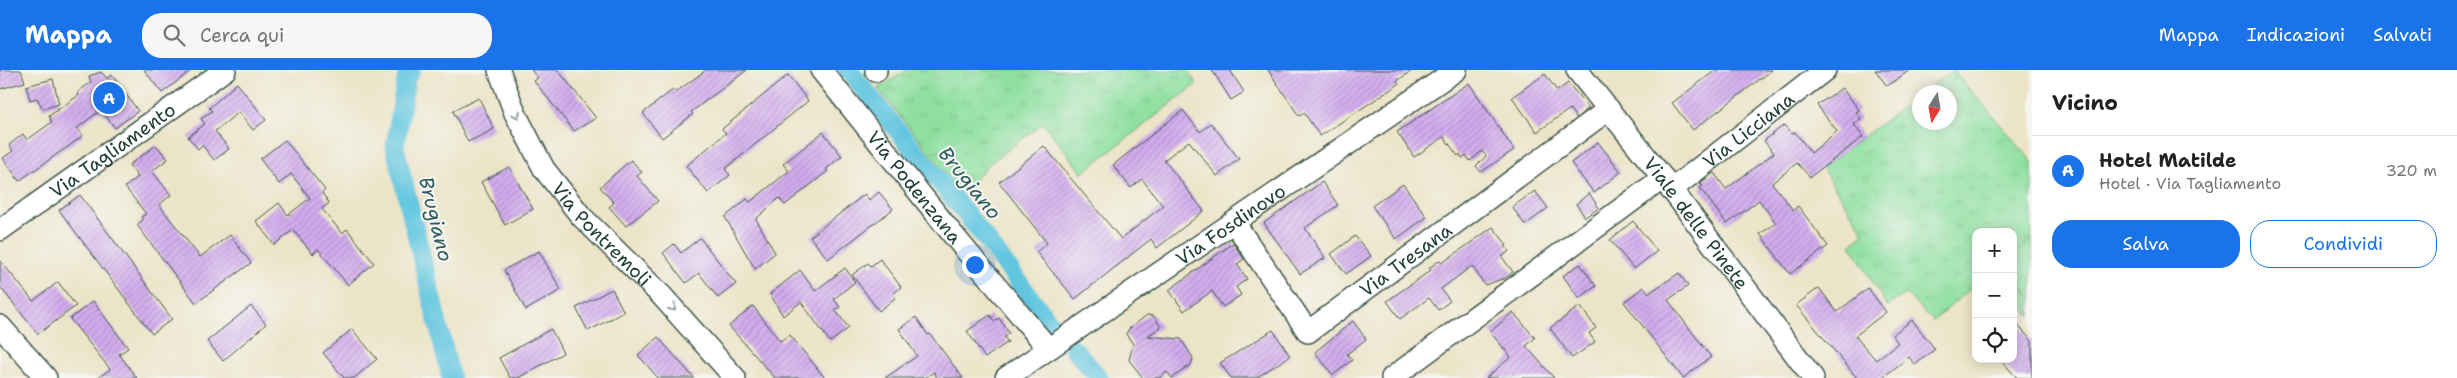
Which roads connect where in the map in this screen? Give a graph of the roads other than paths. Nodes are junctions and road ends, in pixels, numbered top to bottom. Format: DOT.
graph roads {
  1 [pos="225,70"];
  2 [pos="499,70"];
  3 [pos="821,70"];
  4 [pos="1456,70"];
  5 [pos="1577,70"];
  6 [pos="1825,70"];
  7 [pos="1609,109"];
  8 [pos="1667,184"];
  9 [pos="1234,222"];
  10 [pos="0,230"];
  11 [pos="0,326"];
  12 [pos="1048,348"];
  13 [pos="46,378"];
  14 [pos="735,378"];
  15 [pos="1006,378"];
  16 [pos="1392,378"];
  17 [pos="1813,378"];
  1 -- 10 [label="street, Via Tagliamento"];
  2 -- 14 [label="street, Via Pontremoli, one-way"];
  3 -- 12 [label="street, Via Podenzana"];
  4 -- 9 [label="street, Via Fosdinovo"];
  5 -- 7 [label="street, Viale delle Pinete"];
  6 -- 8 [label="street, Via Licciana"];
  7 -- 8 [label="street, Viale delle Pinete"];
  7 -- 9 [label="street, Via Tresana"];
  8 -- 16 [label="street, Via Licciana"];
  8 -- 17 [label="street, Viale delle Pinete"];
  9 -- 12 [label="street, Via Fosdinovo"];
  11 -- 13 [label="street"];
  12 -- 15 [label="street, Via Fosdinovo"];
}
